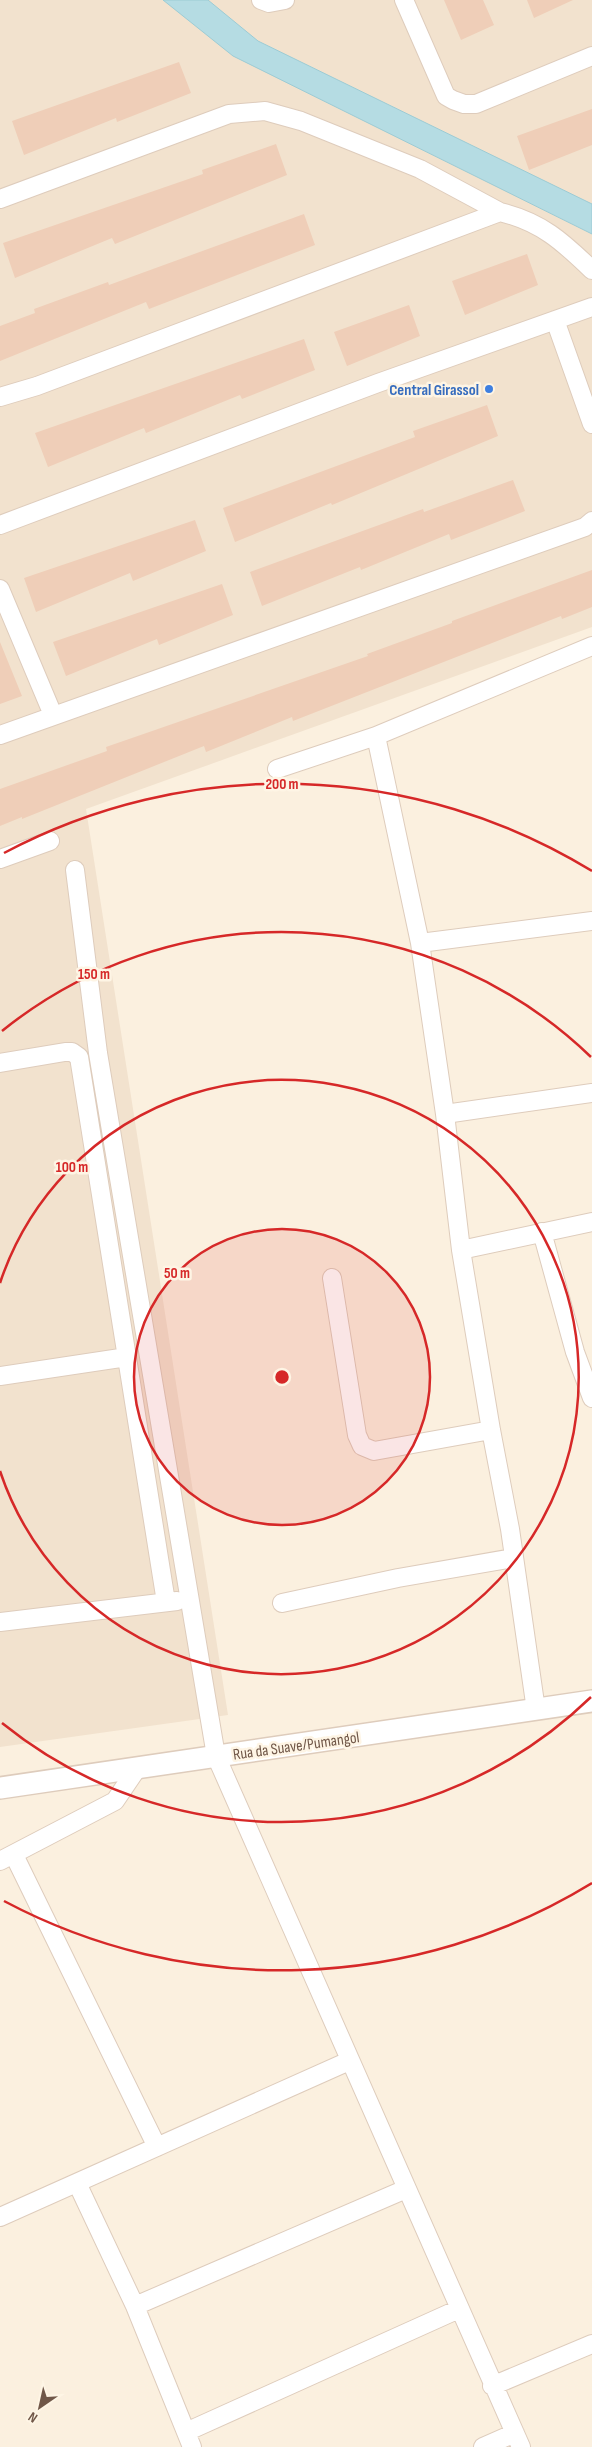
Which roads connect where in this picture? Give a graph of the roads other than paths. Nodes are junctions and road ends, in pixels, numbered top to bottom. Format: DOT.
graph roads {
  1 [pos="261,0"];
  2 [pos="285,0"];
  3 [pos="404,0"];
  4 [pos="592,56"];
  5 [pos="0,199"];
  6 [pos="500,212"];
  7 [pos="592,270"];
  8 [pos="592,307"];
  9 [pos="555,320"];
  10 [pos="0,397"];
  11 [pos="592,424"];
  12 [pos="592,522"];
  13 [pos="0,525"];
  14 [pos="0,590"];
  15 [pos="592,646"];
  16 [pos="53,715"];
  17 [pos="0,735"];
  18 [pos="376,736"];
  19 [pos="277,769"];
  20 [pos="50,841"];
  21 [pos="0,859"];
  22 [pos="75,870"];
  23 [pos="592,921"];
  24 [pos="420,943"];
  25 [pos="0,1063"];
  26 [pos="592,1093"];
  27 [pos="445,1114"];
  28 [pos="592,1222"];
  29 [pos="542,1232"];
  30 [pos="461,1250"];
  31 [pos="332,1278"];
  32 [pos="127,1357"];
  33 [pos="0,1376"];
  34 [pos="592,1398"];
  35 [pos="491,1430"];
  36 [pos="513,1558"];
  37 [pos="190,1599"];
  38 [pos="166,1602"];
  39 [pos="282,1603"];
  40 [pos="0,1621"];
  41 [pos="592,1701"];
  42 [pos="536,1710"];
  43 [pos="216,1756"];
  44 [pos="136,1770"];
  45 [pos="0,1788"];
  46 [pos="7,1858"];
  47 [pos="349,2061"];
  48 [pos="156,2147"];
  49 [pos="77,2184"];
  50 [pos="406,2189"];
  51 [pos="0,2217"];
  52 [pos="135,2306"];
  53 [pos="459,2309"];
  54 [pos="592,2344"];
  55 [pos="492,2386"];
  56 [pos="189,2440"];
  57 [pos="518,2440"];
  58 [pos="483,2447"];
  1 -- 2 [label="street"];
  3 -- 4 [label="street"];
  5 -- 6 [label="street"];
  6 -- 7 [label="street"];
  6 -- 10 [label="street"];
  8 -- 9 [label="street"];
  9 -- 11 [label="street"];
  9 -- 13 [label="street"];
  12 -- 16 [label="street"];
  14 -- 16 [label="street"];
  15 -- 18 [label="street"];
  16 -- 17 [label="street"];
  18 -- 19 [label="street"];
  18 -- 24 [label="street"];
  20 -- 21 [label="street"];
  22 -- 37 [label="street"];
  23 -- 24 [label="street"];
  24 -- 27 [label="street"];
  25 -- 32 [label="street"];
  26 -- 27 [label="street"];
  27 -- 30 [label="street"];
  28 -- 29 [label="street"];
  29 -- 30 [label="street"];
  29 -- 34 [label="street"];
  30 -- 35 [label="street"];
  31 -- 35 [label="street"];
  32 -- 33 [label="street"];
  32 -- 38 [label="street"];
  35 -- 36 [label="street"];
  36 -- 39 [label="street"];
  36 -- 42 [label="street"];
  37 -- 38 [label="street"];
  37 -- 43 [label="street"];
  38 -- 40 [label="street"];
  41 -- 42 [label="street, Rua da Suave/Pumangol"];
  42 -- 43 [label="street, Rua da Suave/Pumangol"];
  43 -- 44 [label="street, Rua da Suave/Pumangol"];
  43 -- 47 [label="street"];
  44 -- 45 [label="street, Rua da Suave/Pumangol"];
  44 -- 46 [label="street"];
  46 -- 48 [label="street"];
  47 -- 48 [label="street"];
  47 -- 50 [label="street"];
  48 -- 49 [label="street"];
  49 -- 51 [label="street"];
  49 -- 52 [label="street"];
  50 -- 52 [label="street"];
  50 -- 53 [label="street"];
  52 -- 56 [label="street"];
  53 -- 55 [label="street"];
  53 -- 56 [label="street"];
  54 -- 55 [label="street"];
  55 -- 57 [label="street"];
  57 -- 58 [label="street"];
}
